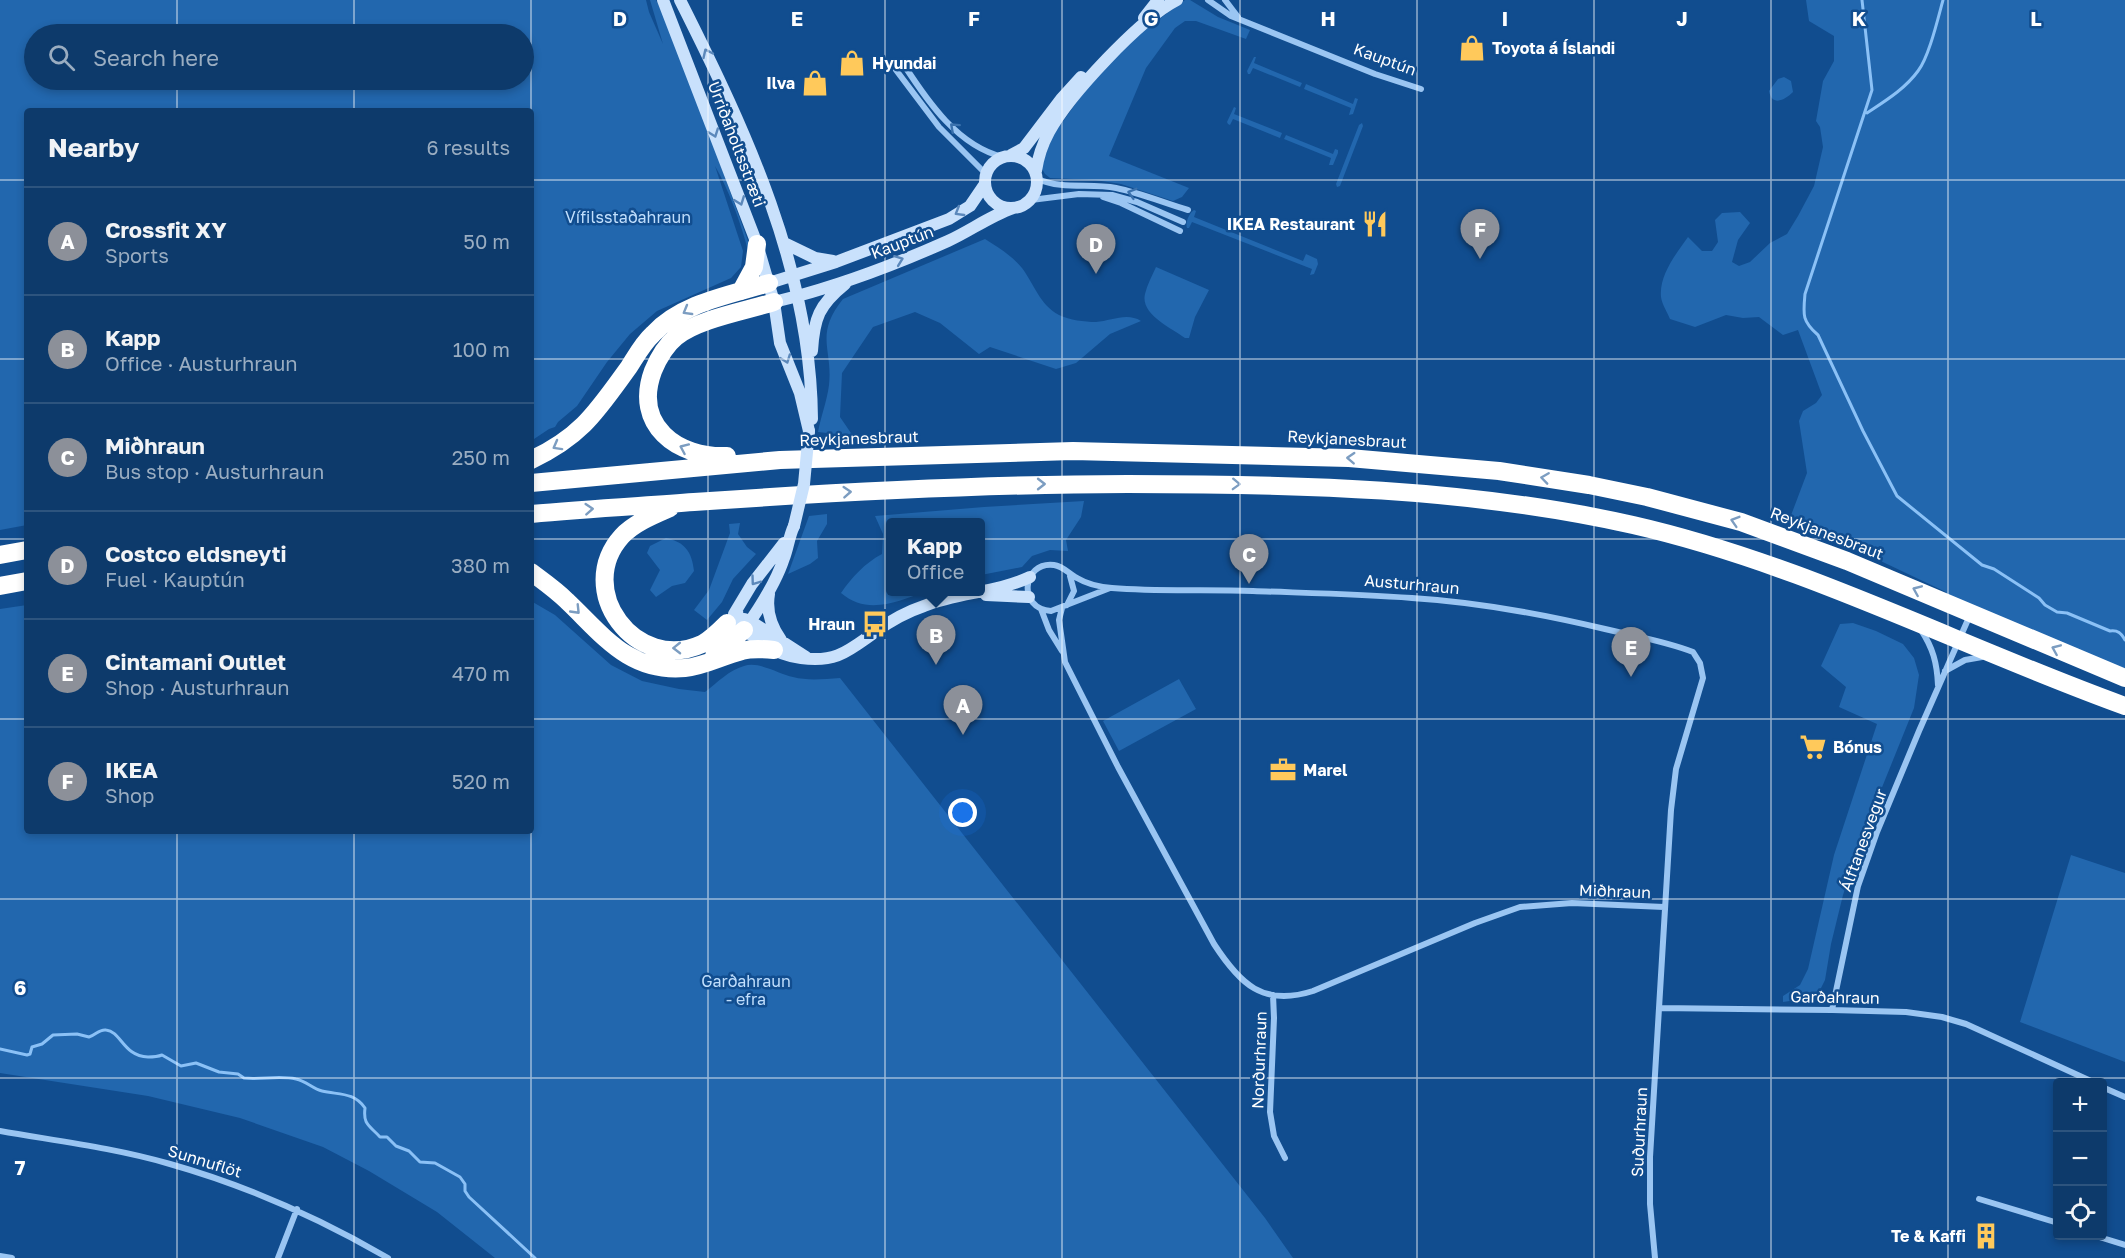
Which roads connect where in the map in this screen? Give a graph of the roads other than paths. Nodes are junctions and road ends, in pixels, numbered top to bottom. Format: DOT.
graph roads {
  1 [pos="663,0"];
  2 [pos="680,0"];
  3 [pos="1158,0"];
  4 [pos="1177,0"];
  5 [pos="1208,0"];
  6 [pos="1225,0"];
  7 [pos="1239,17"];
  8 [pos="904,65"];
  9 [pos="896,70"];
  10 [pos="1421,89"];
  11 [pos="1007,156"];
  12 [pos="1037,175"];
  13 [pos="986,179"];
  14 [pos="1099,196"];
  15 [pos="1031,200"];
  16 [pos="1013,208"];
  17 [pos="1188,210"];
  18 [pos="1183,222"];
  19 [pos="1180,231"];
  20 [pos="784,243"];
  21 [pos="757,244"];
  22 [pos="836,262"];
  23 [pos="793,276"];
  24 [pos="852,279"];
  25 [pos="769,283"];
  26 [pos="741,291"];
  27 [pos="798,296"];
  28 [pos="774,302"];
  29 [pos="811,374"];
  30 [pos="809,431"];
  31 [pos="887,456"];
  32 [pos="534,458"];
  33 [pos="534,483"];
  34 [pos="681,503"];
  35 [pos="534,514"];
  36 [pos="792,530"];
  37 [pos="24,551"];
  38 [pos="0,555"];
  39 [pos="1069,573"];
  40 [pos="534,574"];
  41 [pos="1030,577"];
  42 [pos="24,582"];
  43 [pos="772,585"];
  44 [pos="0,586"];
  45 [pos="1110,588"];
  46 [pos="985,592"];
  47 [pos="985,595"];
  48 [pos="958,596"];
  49 [pos="1029,597"];
  50 [pos="1064,607"];
  51 [pos="1041,609"];
  52 [pos="1971,613"];
  53 [pos="739,620"];
  54 [pos="1917,624"];
  55 [pos="1958,641"];
  56 [pos="778,646"];
  57 [pos="1063,651"];
  58 [pos="1998,657"];
  59 [pos="1700,663"];
  60 [pos="703,664"];
  61 [pos="1944,672"];
  62 [pos="2125,678"];
  63 [pos="1938,685"];
  64 [pos="2125,706"];
  65 [pos="1664,907"];
  66 [pos="1274,995"];
  67 [pos="1659,1008"];
  68 [pos="1832,1010"];
  69 [pos="2082,1078"];
  70 [pos="2107,1089"];
  71 [pos="2125,1097"];
  72 [pos="0,1131"];
  73 [pos="1285,1158"];
  74 [pos="1979,1199"];
  75 [pos="297,1209"];
  76 [pos="2053,1222"];
  77 [pos="2107,1239"];
  78 [pos="2125,1245"];
  79 [pos="0,1256"];
  80 [pos="12,1258"];
  81 [pos="278,1258"];
  82 [pos="388,1258"];
  83 [pos="1654,1258"];
  1 -- 21 [label="street, Urriðaholtsstræti, one-way"];
  20 -- 2 [label="street, Urriðaholtsstræti, one-way"];
  3 -- 11 [label="street, Kauptún"];
  4 -- 12 [label="street"];
  5 -- 7 [label="street, Kauptún"];
  6 -- 7 [label="street, Kauptún"];
  7 -- 10 [label="street, Kauptún"];
  11 -- 8 [label="street, one-way"];
  9 -- 13 [label="street"];
  11 -- 12 [label="street"];
  11 -- 13 [label="street, Kauptún"];
  12 -- 15 [label="street"];
  17 -- 12 [label="street, one-way"];
  13 -- 16 [label="street"];
  13 -- 22 [label="street, Kauptún, one-way"];
  14 -- 15 [label="street, Kauptún"];
  14 -- 18 [label="street, Kauptún"];
  14 -- 19 [label="street, Kauptún"];
  15 -- 16 [label="street, Kauptún"];
  24 -- 16 [label="street, Kauptún, one-way"];
  20 -- 22 [label="street"];
  20 -- 23 [label="street, Urriðaholtsstræti"];
  21 -- 25 [label="street, Urriðaholtsstræti"];
  21 -- 26 [label="highway"];
  22 -- 23 [label="street, Kauptún"];
  23 -- 25 [label="street, Kauptún"];
  23 -- 27 [label="street"];
  24 -- 27 [label="street, Kauptún"];
  24 -- 29 [label="street"];
  25 -- 26 [label="highway"];
  25 -- 28 [label="street, Urriðaholtsstræti"];
  26 -- 32 [label="highway, one-way"];
  27 -- 28 [label="street, Kauptún"];
  27 -- 29 [label="street"];
  28 -- 30 [label="street, one-way"];
  31 -- 28 [label="highway, one-way"];
  29 -- 30 [label="street"];
  30 -- 36 [label="street, bridge"];
  31 -- 33 [label="highway, Reykjanesbraut"];
  52 -- 31 [label="highway, Reykjanesbraut, one-way"];
  35 -- 34 [label="highway, one-way"];
  53 -- 34 [label="highway, one-way"];
  34 -- 54 [label="highway, one-way"];
  36 -- 43 [label="street"];
  36 -- 53 [label="street, one-way"];
  37 -- 38 [label="highway"];
  39 -- 41 [label="street, Austurhraun"];
  39 -- 45 [label="street, Austurhraun"];
  39 -- 50 [label="street"];
  40 -- 60 [label="highway, one-way"];
  41 -- 46 [label="street, Austurhraun"];
  41 -- 49 [label="street"];
  42 -- 44 [label="highway"];
  43 -- 53 [label="street"];
  43 -- 56 [label="street"];
  45 -- 50 [label="street, Austurhraun"];
  45 -- 59 [label="street, Austurhraun"];
  47 -- 49 [label="street, Austurhraun"];
  48 -- 56 [label="street, Austurhraun"];
  49 -- 51 [label="street"];
  50 -- 51 [label="street, Austurhraun"];
  50 -- 57 [label="street, Miðhraun"];
  51 -- 57 [label="street, Miðhraun"];
  52 -- 55 [label="street, Álftanesvegur"];
  62 -- 52 [label="highway, Reykjanesbraut, one-way"];
  53 -- 56 [label="street, Austurhraun"];
  53 -- 60 [label="highway"];
  54 -- 55 [label="highway"];
  54 -- 63 [label="street, Álftanesvegur"];
  55 -- 58 [label="highway"];
  55 -- 61 [label="street, Álftanesvegur"];
  56 -- 60 [label="highway"];
  57 -- 66 [label="street, Miðhraun"];
  58 -- 61 [label="street"];
  58 -- 64 [label="highway"];
  59 -- 65 [label="street, Miðhraun"];
  61 -- 63 [label="street, Álftanesvegur"];
  63 -- 68 [label="street, Álftanesvegur"];
  65 -- 66 [label="street, Miðhraun"];
  65 -- 67 [label="street, Miðhraun"];
  66 -- 73 [label="street, Norðurhraun"];
  67 -- 68 [label="street, Garðahraun"];
  67 -- 83 [label="street, Suðurhraun"];
  68 -- 69 [label="street, Garðahraun"];
  70 -- 71 [label="street"];
  72 -- 75 [label="street, Sunnuflöt"];
  74 -- 76 [label="street"];
  75 -- 81 [label="street"];
  75 -- 82 [label="street, Sunnuflöt"];
  77 -- 78 [label="street"];
  79 -- 80 [label="street"];
}
